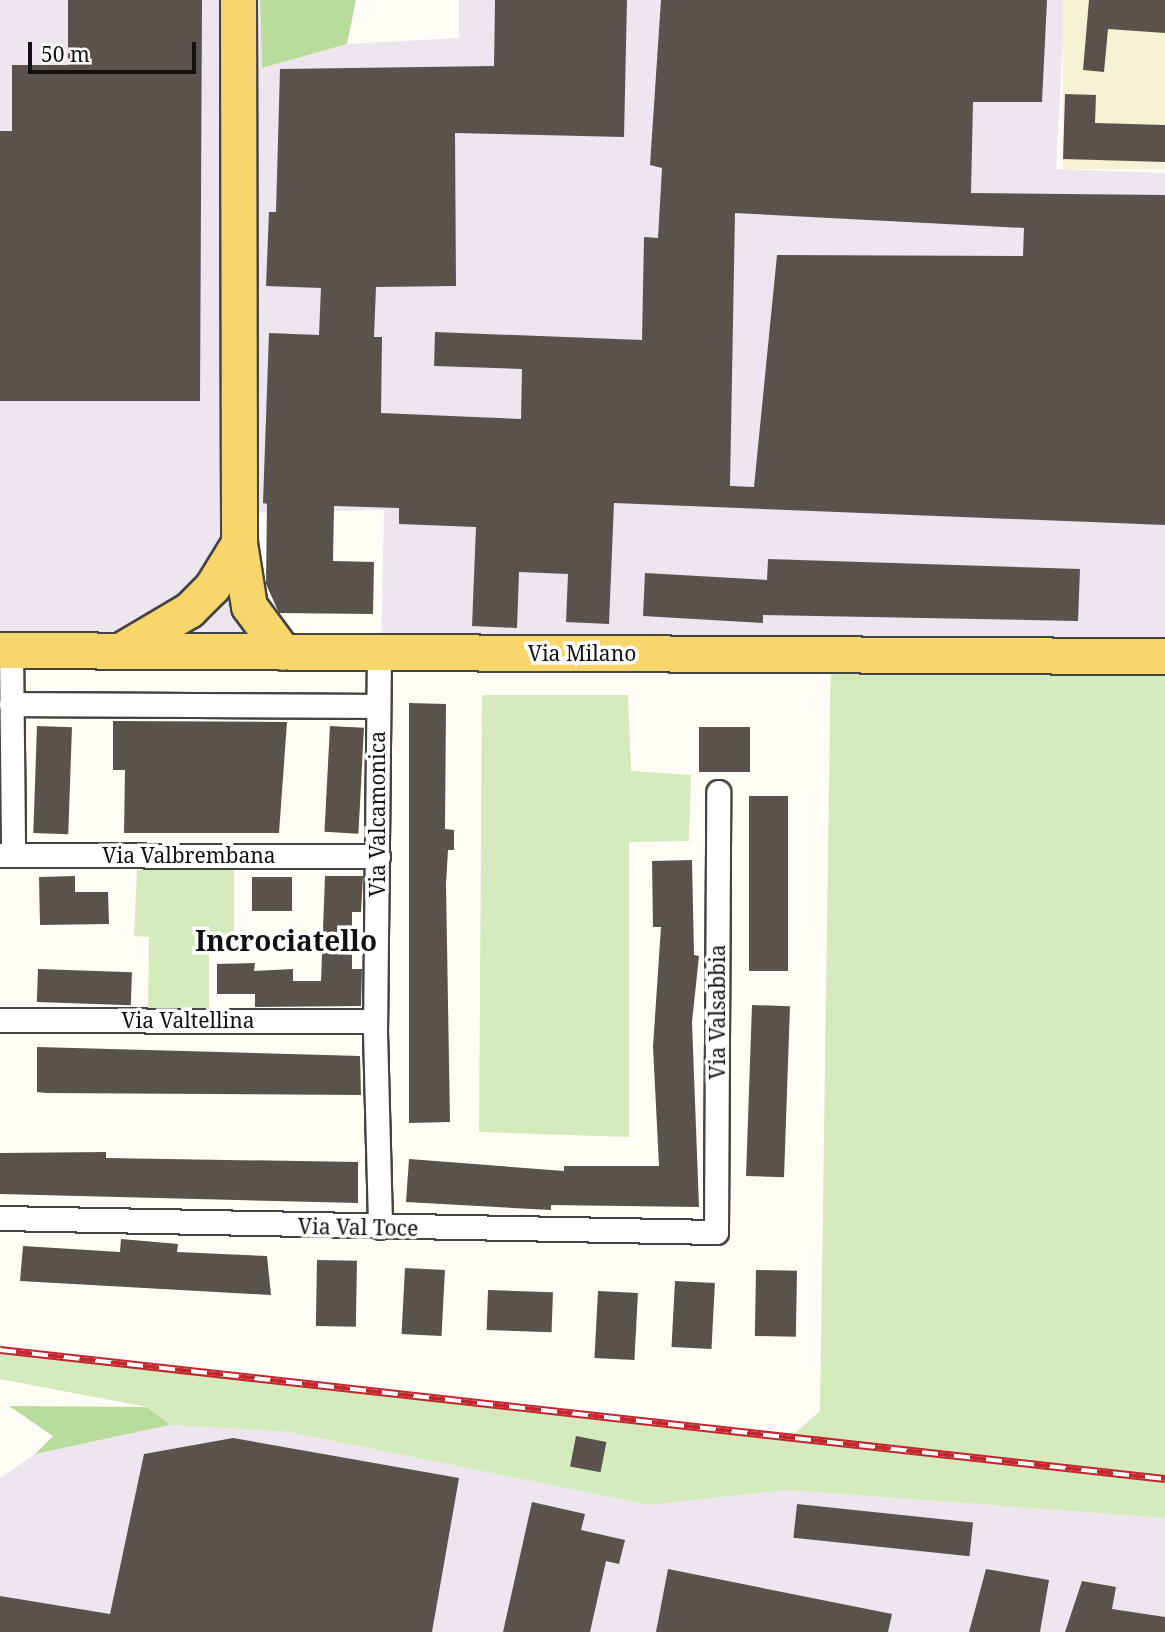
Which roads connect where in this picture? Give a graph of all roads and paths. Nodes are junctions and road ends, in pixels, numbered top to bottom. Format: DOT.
graph roads {
  1 [pos="238,0"];
  2 [pos="239,543"];
  3 [pos="212,587"];
  4 [pos="248,606"];
  5 [pos="6,650"];
  6 [pos="118,651"];
  7 [pos="230,651"];
  8 [pos="283,652"];
  9 [pos="379,652"];
  10 [pos="1165,656"];
  11 [pos="11,704"];
  12 [pos="377,706"];
  13 [pos="718,792"];
  14 [pos="6,855"];
  15 [pos="378,856"];
  16 [pos="0,1020"];
  17 [pos="376,1021"];
  18 [pos="0,1218"];
  19 [pos="380,1227"];
  20 [pos="716,1233"];
  1 -- 2 [label="main road"];
  2 -- 3 [label="main road"];
  2 -- 4 [label="main road"];
  3 -- 6 [label="main road"];
  3 -- 7 [label="main road"];
  4 -- 7 [label="main road"];
  4 -- 8 [label="main road"];
  5 -- 6 [label="main road, Via Milano"];
  5 -- 11 [label="street"];
  6 -- 7 [label="main road, Via Milano"];
  7 -- 8 [label="main road, Via Milano"];
  8 -- 9 [label="main road, Via Milano"];
  9 -- 10 [label="main road, Via Milano"];
  9 -- 12 [label="street, Via Valcamonica"];
  11 -- 12 [label="street"];
  11 -- 14 [label="street"];
  12 -- 15 [label="street, Via Valcamonica"];
  13 -- 20 [label="street, Via Valsabbia"];
  14 -- 15 [label="street, Via Valbrembana"];
  15 -- 17 [label="street, Via Valcamonica"];
  16 -- 17 [label="street, Via Valtellina"];
  17 -- 19 [label="street, Via Valcamonica"];
  18 -- 19 [label="street, Via Val Toce"];
  19 -- 20 [label="street, Via Val Toce"];
}
